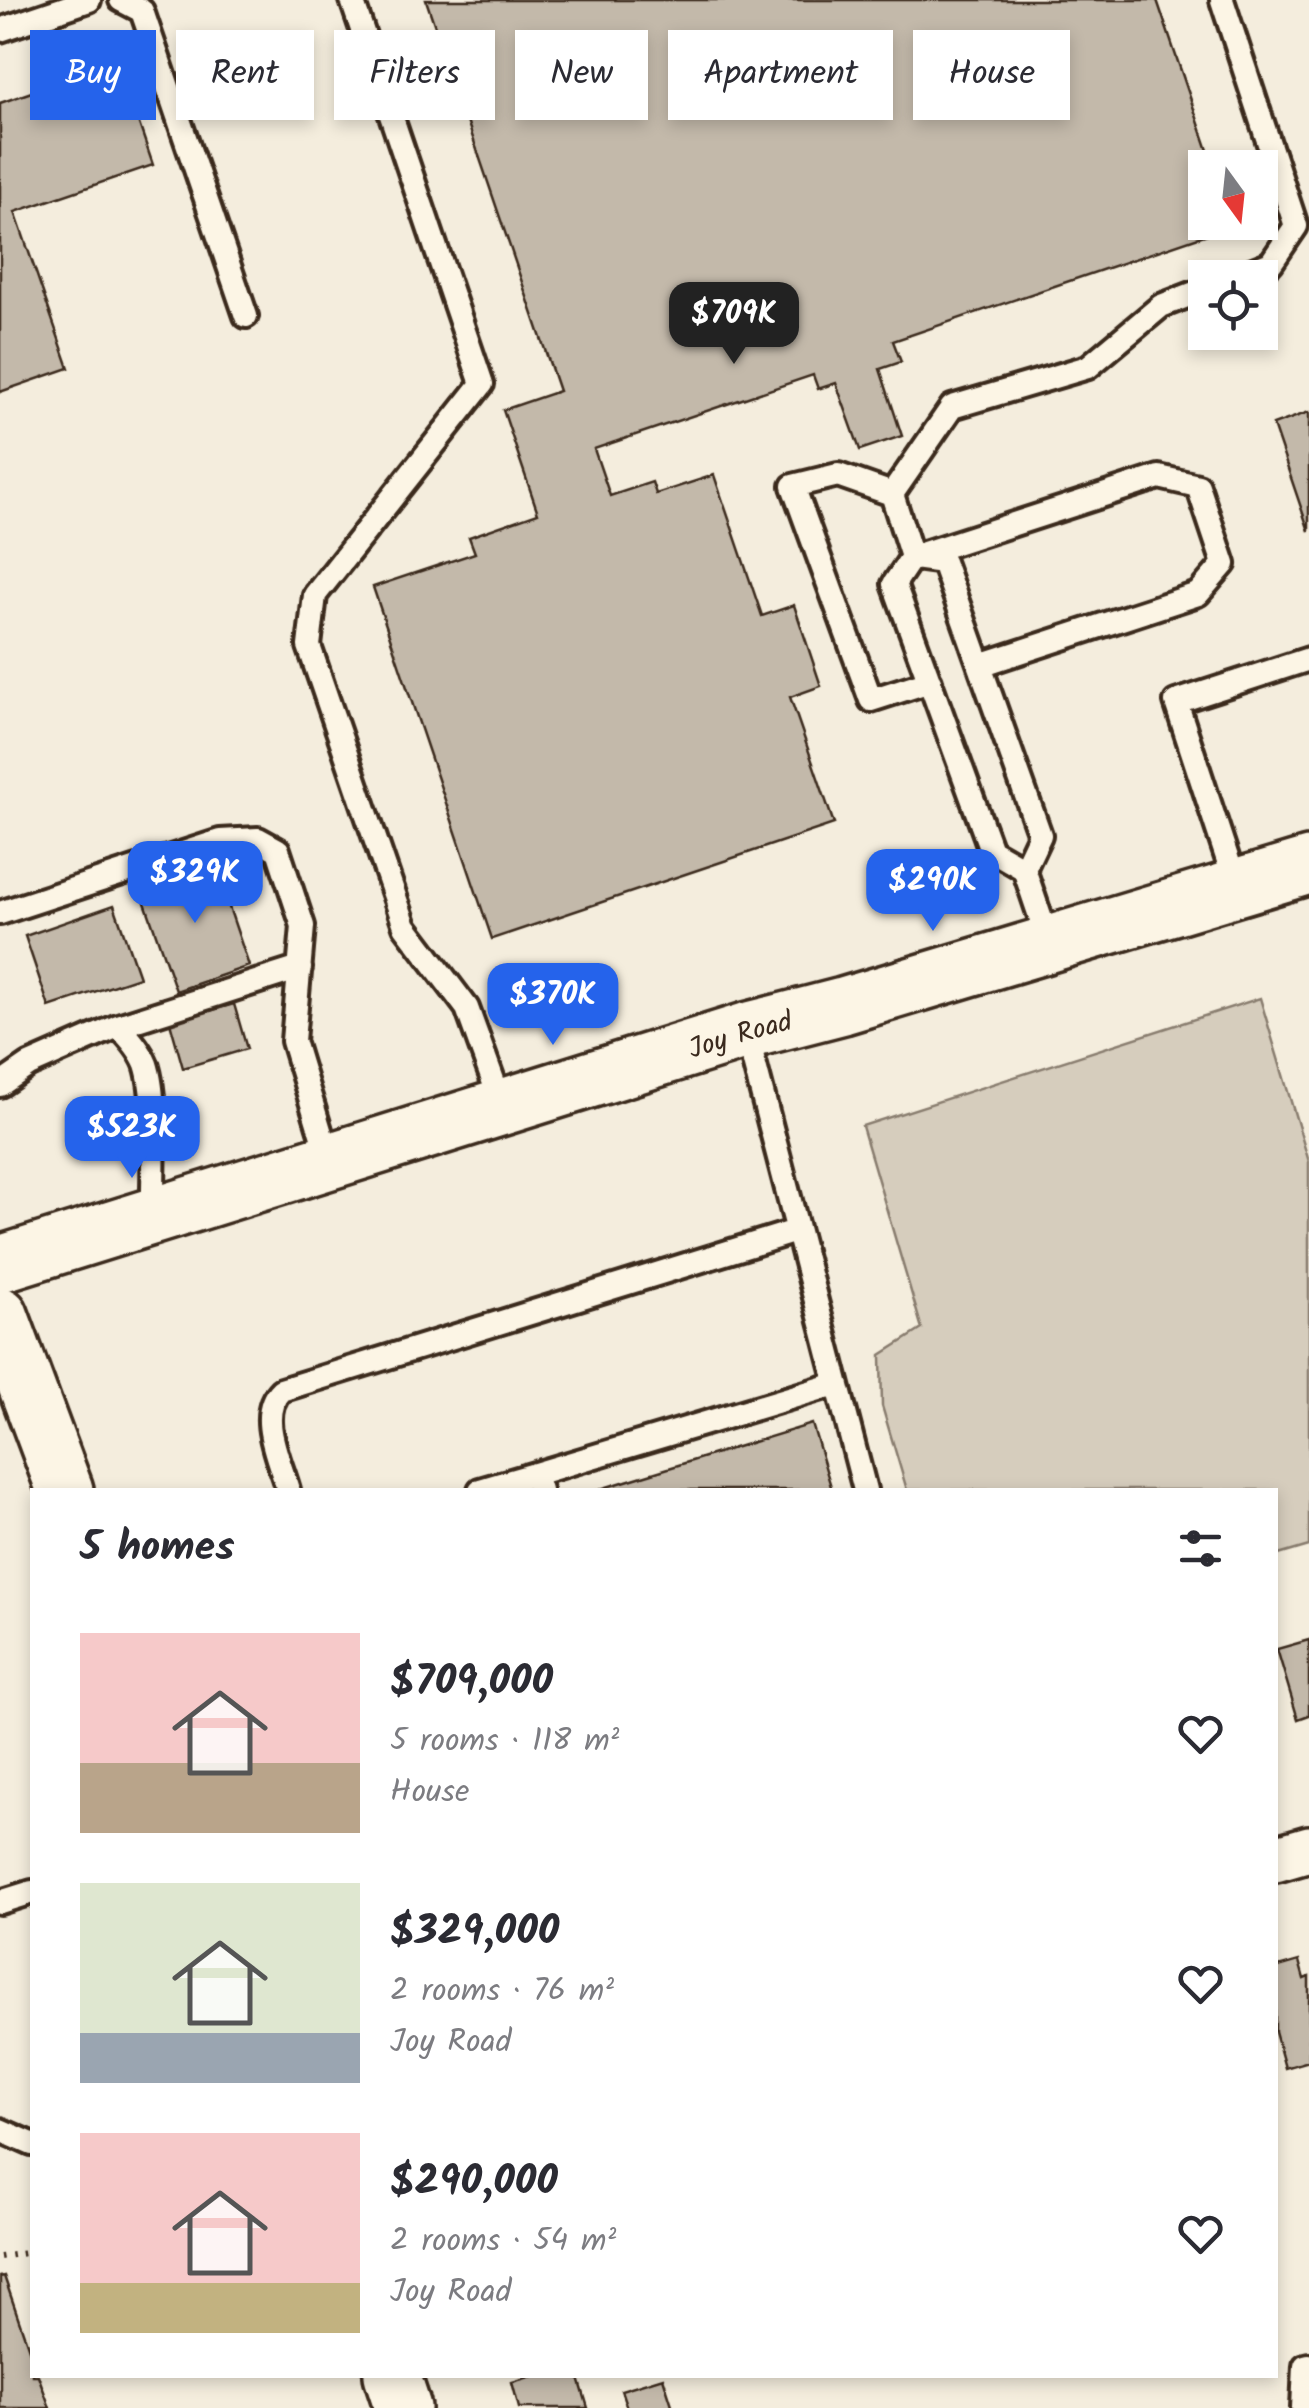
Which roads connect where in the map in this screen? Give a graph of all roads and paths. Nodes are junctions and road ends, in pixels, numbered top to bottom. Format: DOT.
graph roads {
  1 [pos="89,0"];
  2 [pos="121,0"];
  3 [pos="352,0"];
  4 [pos="1222,0"];
  5 [pos="0,30"];
  6 [pos="1273,260"];
  7 [pos="1188,296"];
  8 [pos="246,316"];
  9 [pos="892,494"];
  10 [pos="912,557"];
  11 [pos="1309,659"];
  12 [pos="980,665"];
  13 [pos="930,681"];
  14 [pos="1309,866"];
  15 [pos="1024,869"];
  16 [pos="1237,888"];
  17 [pos="0,914"];
  18 [pos="1049,943"];
  19 [pos="300,968"];
  20 [pos="118,1026"];
  21 [pos="746,1031"];
  22 [pos="0,1085"];
  23 [pos="503,1108"];
  24 [pos="329,1160"];
  25 [pos="152,1219"];
  26 [pos="796,1230"];
  27 [pos="0,1264"];
  28 [pos="0,1316"];
  29 [pos="836,1384"];
  30 [pos="538,1482"];
  31 [pos="64,1488"];
  32 [pos="287,1488"];
  33 [pos="494,1488"];
  34 [pos="864,1488"];
  35 [pos="1309,1849"];
  36 [pos="1278,1858"];
  37 [pos="30,1893"];
  38 [pos="0,1902"];
  39 [pos="0,2130"];
  40 [pos="30,2143"];
  41 [pos="30,2252"];
  42 [pos="0,2256"];
  43 [pos="1309,2365"];
  44 [pos="393,2378"];
  45 [pos="403,2408"];
  46 [pos="1303,2408"];
  1 -- 5 [label="lane"];
  2 -- 8 [label="lane"];
  3 -- 23 [label="lane"];
  4 -- 6 [label="lane"];
  7 -- 9 [label="lane"];
  9 -- 10 [label="lane"];
  9 -- 13 [label="lane"];
  10 -- 12 [label="lane"];
  10 -- 12 [label="lane"];
  10 -- 13 [label="lane"];
  11 -- 16 [label="lane"];
  12 -- 15 [label="lane"];
  13 -- 15 [label="lane"];
  14 -- 16 [label="street, Joy Road"];
  15 -- 18 [label="lane"];
  16 -- 18 [label="street, Joy Road"];
  17 -- 19 [label="lane"];
  18 -- 21 [label="street, Joy Road"];
  19 -- 20 [label="lane"];
  19 -- 24 [label="lane"];
  20 -- 22 [label="lane"];
  20 -- 25 [label="lane"];
  21 -- 23 [label="street, Joy Road"];
  21 -- 26 [label="lane"];
  23 -- 24 [label="street, Joy Road"];
  24 -- 25 [label="street, Joy Road"];
  25 -- 27 [label="street, Joy Road"];
  26 -- 29 [label="lane"];
  26 -- 32 [label="lane"];
  28 -- 31 [label="street"];
  29 -- 30 [label="lane"];
  29 -- 34 [label="lane"];
  30 -- 33 [label="lane"];
  35 -- 36 [label="street"];
  37 -- 38 [label="lane"];
  39 -- 40 [label="lane"];
  41 -- 42 [label="path"];
  43 -- 46 [label="lane"];
  44 -- 45 [label="street"];
}
